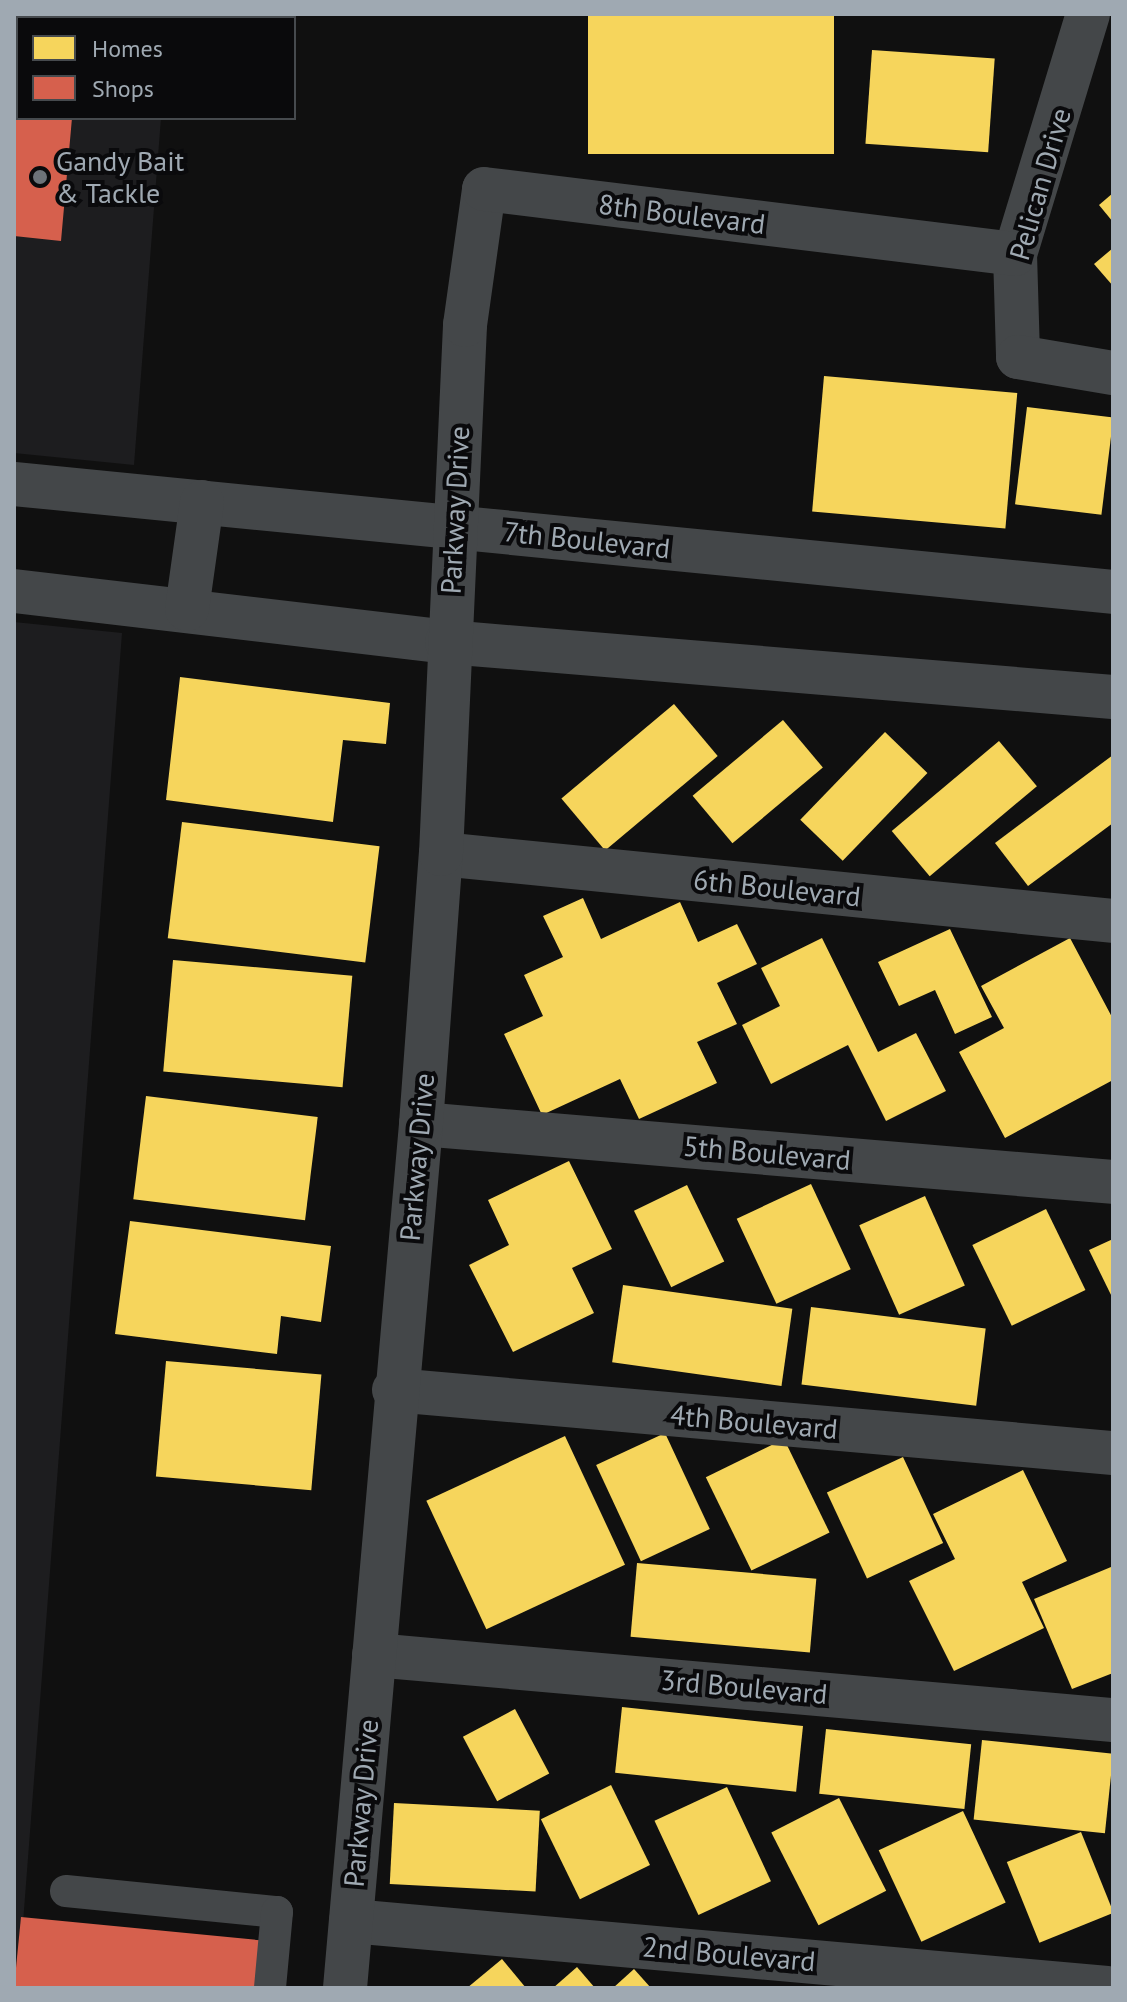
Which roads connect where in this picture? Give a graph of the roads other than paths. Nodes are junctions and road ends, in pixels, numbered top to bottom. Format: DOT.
graph roads {
  1 [pos="1088,14"];
  2 [pos="1015,254"];
  3 [pos="465,325"];
  4 [pos="1113,373"];
  5 [pos="14,484"];
  6 [pos="202,502"];
  7 [pos="453,527"];
  8 [pos="14,591"];
  9 [pos="1113,592"];
  10 [pos="187,609"];
  11 [pos="447,642"];
  12 [pos="1113,697"];
  13 [pos="441,854"];
  14 [pos="1113,921"];
  15 [pos="421,1124"];
  16 [pos="1113,1182"];
  17 [pos="394,1390"];
  18 [pos="1113,1453"];
  19 [pos="374,1655"];
  20 [pos="1113,1720"];
  21 [pos="66,1891"];
  22 [pos="351,1921"];
  23 [pos="270,1988"];
  24 [pos="345,1988"];
  25 [pos="1107,1988"];
  1 -- 2 [label="street, Pelican Drive"];
  2 -- 3 [label="street, 8th Boulevard"];
  2 -- 4 [label="street, Pelican Drive"];
  3 -- 7 [label="street, Parkway Drive"];
  5 -- 6 [label="street, 7th Boulevard"];
  6 -- 7 [label="street, 7th Boulevard"];
  6 -- 10 [label="street"];
  7 -- 9 [label="street, 7th Boulevard"];
  7 -- 11 [label="street, Parkway Drive"];
  8 -- 10 [label="street"];
  10 -- 11 [label="street"];
  11 -- 12 [label="street"];
  11 -- 13 [label="street, Parkway Drive"];
  13 -- 14 [label="street, 6th Boulevard"];
  13 -- 15 [label="street, Parkway Drive"];
  15 -- 16 [label="street, 5th Boulevard"];
  15 -- 17 [label="street, Parkway Drive"];
  17 -- 18 [label="street, 4th Boulevard"];
  17 -- 19 [label="street, Parkway Drive"];
  19 -- 20 [label="street, 3rd Boulevard"];
  19 -- 22 [label="street, Parkway Drive"];
  21 -- 23 [label="lane"];
  22 -- 24 [label="street, Parkway Drive"];
  22 -- 25 [label="street, 2nd Boulevard"];
}
